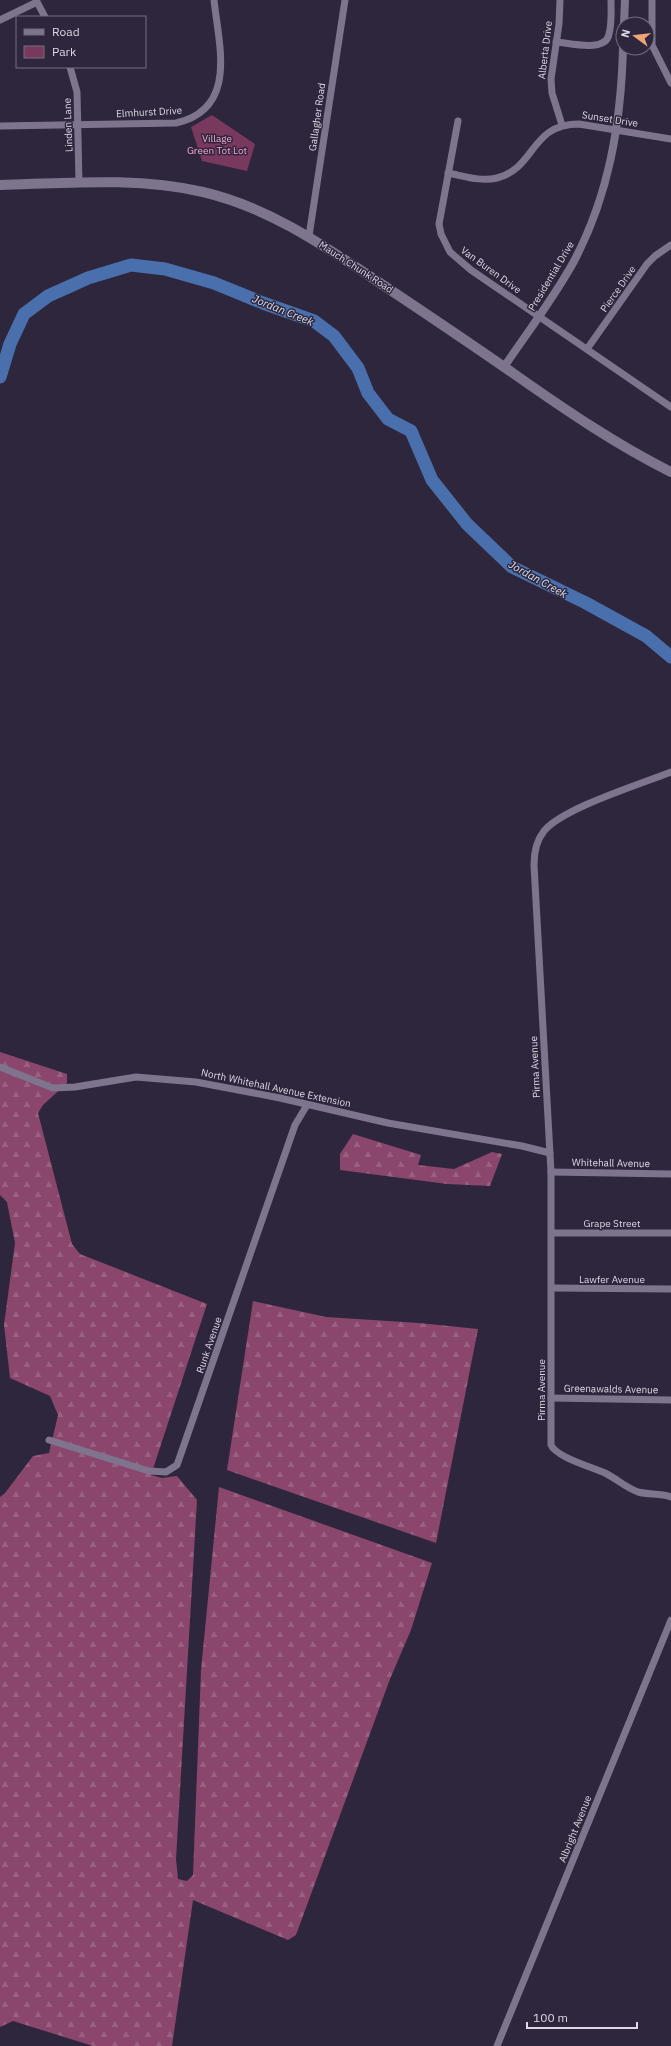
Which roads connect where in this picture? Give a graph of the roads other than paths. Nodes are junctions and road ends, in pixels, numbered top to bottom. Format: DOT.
graph roads {
  1 [pos="214,0"];
  2 [pos="345,0"];
  3 [pos="560,0"];
  4 [pos="611,0"];
  5 [pos="625,0"];
  6 [pos="652,0"];
  7 [pos="37,1"];
  8 [pos="44,16"];
  9 [pos="624,16"];
  10 [pos="0,20"];
  11 [pos="556,42"];
  12 [pos="623,56"];
  13 [pos="70,68"];
  14 [pos="671,83"];
  15 [pos="458,120"];
  16 [pos="78,124"];
  17 [pos="562,125"];
  18 [pos="0,126"];
  19 [pos="617,130"];
  20 [pos="671,139"];
  21 [pos="448,173"];
  22 [pos="79,183"];
  23 [pos="0,185"];
  24 [pos="309,236"];
  25 [pos="671,245"];
  26 [pos="539,316"];
  27 [pos="587,350"];
  28 [pos="504,367"];
  29 [pos="671,407"];
  30 [pos="671,472"];
  31 [pos="671,772"];
  32 [pos="0,1067"];
  33 [pos="307,1105"];
  34 [pos="550,1153"];
  35 [pos="551,1172"];
  36 [pos="671,1174"];
  37 [pos="552,1232"];
  38 [pos="671,1233"];
  39 [pos="552,1288"];
  40 [pos="671,1289"];
  41 [pos="551,1398"];
  42 [pos="671,1400"];
  43 [pos="49,1440"];
  44 [pos="671,1497"];
  45 [pos="670,1623"];
  46 [pos="497,2046"];
  1 -- 16 [label="street, Elmhurst Drive"];
  2 -- 24 [label="street, Gallagher Road"];
  3 -- 11 [label="street, Alberta Drive"];
  4 -- 11 [label="street"];
  5 -- 9 [label="street"];
  6 -- 14 [label="street"];
  7 -- 8 [label="street"];
  7 -- 10 [label="street"];
  11 -- 17 [label="street, Alberta Drive"];
  12 -- 19 [label="street, Presidential Drive"];
  13 -- 16 [label="street, Linden Lane"];
  15 -- 21 [label="street, Van Buren Drive"];
  16 -- 18 [label="street, Elmhurst Drive"];
  16 -- 22 [label="street, Linden Lane"];
  17 -- 19 [label="street, Sunset Drive"];
  17 -- 21 [label="street, Sunset Drive"];
  19 -- 20 [label="street, Sunset Drive"];
  19 -- 26 [label="street, Presidential Drive"];
  21 -- 26 [label="street, Van Buren Drive"];
  22 -- 23 [label="main road, Mauch Chunk Road"];
  22 -- 24 [label="main road, Mauch Chunk Road"];
  24 -- 28 [label="main road, Mauch Chunk Road"];
  25 -- 27 [label="street, Pierce Drive"];
  26 -- 27 [label="street, Van Buren Drive"];
  26 -- 28 [label="street, Presidential Drive"];
  27 -- 29 [label="street, Van Buren Drive"];
  28 -- 30 [label="main road, Mauch Chunk Road"];
  31 -- 34 [label="street, Pirma Avenue"];
  32 -- 33 [label="street, North Whitehall Avenue Extension"];
  33 -- 34 [label="street, North Whitehall Avenue Extension"];
  33 -- 43 [label="street, Runk Avenue"];
  34 -- 35 [label="street, Pirma Avenue"];
  35 -- 36 [label="street, Whitehall Avenue"];
  35 -- 37 [label="street, Pirma Avenue"];
  37 -- 38 [label="street, Grape Street"];
  37 -- 39 [label="street, Pirma Avenue"];
  39 -- 40 [label="street, Lawfer Avenue"];
  39 -- 41 [label="street, Pirma Avenue"];
  41 -- 42 [label="street, Greenawalds Avenue"];
  41 -- 44 [label="street, Pirma Avenue"];
  45 -- 46 [label="street, Albright Avenue"];
}
